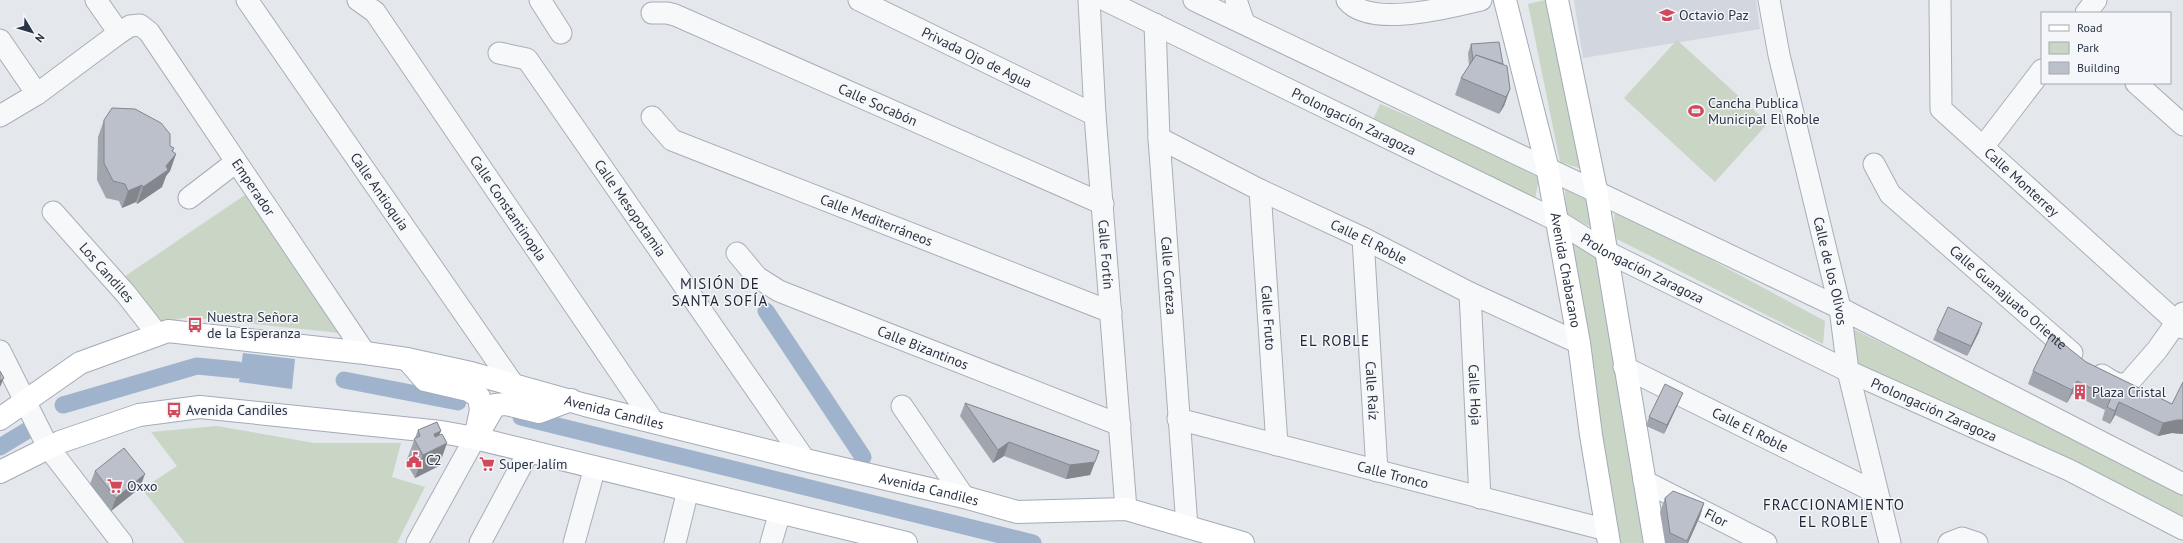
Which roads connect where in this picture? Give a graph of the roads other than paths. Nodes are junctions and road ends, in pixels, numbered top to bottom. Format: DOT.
graph roads {
  1 [pos="96,0"];
  2 [pos="246,0"];
  3 [pos="358,0"];
  4 [pos="540,0"];
  5 [pos="859,0"];
  6 [pos="1089,0"];
  7 [pos="1105,0"];
  8 [pos="1194,0"];
  9 [pos="1236,0"];
  10 [pos="1347,0"];
  11 [pos="1481,0"];
  12 [pos="1505,0"];
  13 [pos="1557,0"];
  14 [pos="1770,0"];
  15 [pos="1940,0"];
  16 [pos="1450,4"];
  17 [pos="652,13"];
  18 [pos="1244,23"];
  19 [pos="1155,24"];
  20 [pos="561,32"];
  21 [pos="119,33"];
  22 [pos="0,40"];
  23 [pos="499,53"];
  24 [pos="2041,71"];
  25 [pos="2137,84"];
  26 [pos="37,94"];
  27 [pos="1095,115"];
  28 [pos="0,116"];
  29 [pos="652,117"];
  30 [pos="2183,125"];
  31 [pos="1159,138"];
  32 [pos="1983,147"];
  33 [pos="236,162"];
  34 [pos="1874,164"];
  35 [pos="1546,166"];
  36 [pos="1260,190"];
  37 [pos="1596,190"];
  38 [pos="189,198"];
  39 [pos="1103,204"];
  40 [pos="53,212"];
  41 [pos="1556,220"];
  42 [pos="1363,238"];
  43 [pos="1607,252"];
  44 [pos="738,253"];
  45 [pos="1470,293"];
  46 [pos="1840,308"];
  47 [pos="1111,312"];
  48 [pos="2181,321"];
  49 [pos="163,333"];
  50 [pos="1579,343"];
  51 [pos="0,351"];
  52 [pos="365,352"];
  53 [pos="407,359"];
  54 [pos="1624,367"];
  55 [pos="1848,371"];
  56 [pos="513,384"];
  57 [pos="571,400"];
  58 [pos="28,405"];
  59 [pos="902,406"];
  60 [pos="0,419"];
  61 [pos="1178,419"];
  62 [pos="653,421"];
  63 [pos="1120,425"];
  64 [pos="475,438"];
  65 [pos="45,441"];
  66 [pos="1277,445"];
  67 [pos="529,451"];
  68 [pos="805,460"];
  69 [pos="595,467"];
  70 [pos="1377,471"];
  71 [pos="0,472"];
  72 [pos="1644,481"];
  73 [pos="2183,484"];
  74 [pos="688,490"];
  75 [pos="1877,493"];
  76 [pos="964,497"];
  77 [pos="1480,498"];
  78 [pos="1126,509"];
  79 [pos="780,512"];
  80 [pos="1187,527"];
  81 [pos="2183,529"];
  82 [pos="1608,537"];
  83 [pos="874,539"];
  84 [pos="122,543"];
  85 [pos="417,543"];
  86 [pos="480,543"];
  87 [pos="574,543"];
  88 [pos="674,543"];
  89 [pos="771,543"];
  90 [pos="906,543"];
  91 [pos="1243,543"];
  92 [pos="1655,543"];
  93 [pos="1766,543"];
  94 [pos="1890,543"];
  95 [pos="1949,543"];
  96 [pos="1978,543"];
  1 -- 21 [label="street"];
  2 -- 56 [label="street, Calle Antioquia"];
  3 -- 62 [label="street, Calle Constantinopla"];
  4 -- 20 [label="street"];
  5 -- 27 [label="street, Privada Ojo de Agua"];
  6 -- 27 [label="street, Calle Fortín"];
  7 -- 19 [label="street, Prolongación Zaragoza"];
  8 -- 18 [label="street"];
  9 -- 18 [label="street"];
  10 -- 16 [label="street"];
  11 -- 16 [label="street"];
  12 -- 35 [label="main road, Avenida Chabacano"];
  13 -- 37 [label="main road"];
  14 -- 46 [label="street, Calle de los Olivos"];
  15 -- 32 [label="street, Calle Monterrey"];
  17 -- 39 [label="street, Calle Socabón"];
  18 -- 35 [label="street"];
  19 -- 31 [label="street, Calle Corteza"];
  19 -- 41 [label="street, Prolongación Zaragoza"];
  21 -- 26 [label="street"];
  21 -- 33 [label="street, Emperador"];
  22 -- 26 [label="street"];
  23 -- 68 [label="street, Calle Mesopotamia"];
  24 -- 32 [label="street"];
  25 -- 30 [label="street"];
  26 -- 28 [label="street"];
  27 -- 39 [label="street, Calle Fortín"];
  29 -- 47 [label="street, Calle Mediterráneos"];
  31 -- 36 [label="street, Calle El Roble"];
  31 -- 61 [label="street, Calle Corteza"];
  32 -- 48 [label="street, Calle Monterrey"];
  33 -- 38 [label="street"];
  33 -- 52 [label="street, Emperador"];
  34 -- 48 [label="street, Calle Guanajuato Oriente"];
  35 -- 37 [label="street"];
  35 -- 41 [label="main road, Avenida Chabacano"];
  36 -- 42 [label="street, Calle El Roble"];
  36 -- 66 [label="street, Calle Fruto"];
  37 -- 43 [label="main road"];
  37 -- 46 [label="street"];
  39 -- 47 [label="street, Calle Fortín"];
  40 -- 49 [label="street, Los Candiles"];
  41 -- 43 [label="street, Prolongación Zaragoza"];
  41 -- 50 [label="main road, Avenida Chabacano"];
  42 -- 45 [label="street, Calle El Roble"];
  42 -- 70 [label="street, Calle Raíz"];
  43 -- 54 [label="main road"];
  43 -- 55 [label="street, Prolongación Zaragoza"];
  44 -- 63 [label="street, Calle Bizantinos"];
  45 -- 50 [label="street, Calle El Roble"];
  45 -- 77 [label="street, Calle Hoja"];
  46 -- 55 [label="street, Calle de los Olivos"];
  46 -- 73 [label="street"];
  47 -- 63 [label="street, Calle Fortín"];
  49 -- 52 [label="main road, Avenida Candiles"];
  49 -- 58 [label="main road, Avenida Candiles"];
  50 -- 82 [label="main road, Avenida Chabacano"];
  51 -- 58 [label="street"];
  52 -- 53 [label="main road, Avenida Candiles"];
  53 -- 56 [label="main road, Avenida Candiles"];
  53 -- 64 [label="main road"];
  54 -- 72 [label="main road"];
  54 -- 75 [label="street, Calle El Roble"];
  55 -- 75 [label="street, Calle de los Olivos"];
  55 -- 81 [label="street, Prolongación Zaragoza"];
  56 -- 57 [label="main road, Avenida Candiles"];
  57 -- 62 [label="main road, Avenida Candiles"];
  57 -- 64 [label="main road"];
  58 -- 60 [label="main road, Avenida Candiles"];
  58 -- 65 [label="street"];
  59 -- 76 [label="street"];
  61 -- 66 [label="street, Calle Tronco"];
  61 -- 80 [label="street, Calle Corteza"];
  62 -- 68 [label="main road, Avenida Candiles"];
  63 -- 78 [label="street, Calle Fortín"];
  64 -- 65 [label="main road"];
  64 -- 67 [label="main road"];
  64 -- 85 [label="street"];
  65 -- 71 [label="main road"];
  65 -- 84 [label="street"];
  66 -- 70 [label="street, Calle Tronco"];
  67 -- 69 [label="main road"];
  67 -- 86 [label="street"];
  68 -- 76 [label="main road, Avenida Candiles"];
  69 -- 74 [label="main road"];
  69 -- 87 [label="street"];
  70 -- 77 [label="street, Calle Tronco"];
  72 -- 92 [label="main road"];
  72 -- 93 [label="street, Flor"];
  74 -- 79 [label="main road"];
  74 -- 88 [label="street"];
  75 -- 94 [label="street, Calle de los Olivos"];
  76 -- 78 [label="main road, Avenida Candiles"];
  77 -- 82 [label="street, Calle Tronco"];
  78 -- 80 [label="main road, Avenida Candiles"];
  79 -- 83 [label="main road"];
  79 -- 89 [label="street"];
  80 -- 91 [label="main road, Avenida Candiles"];
  83 -- 90 [label="main road"];
  95 -- 96 [label="street"];
}
